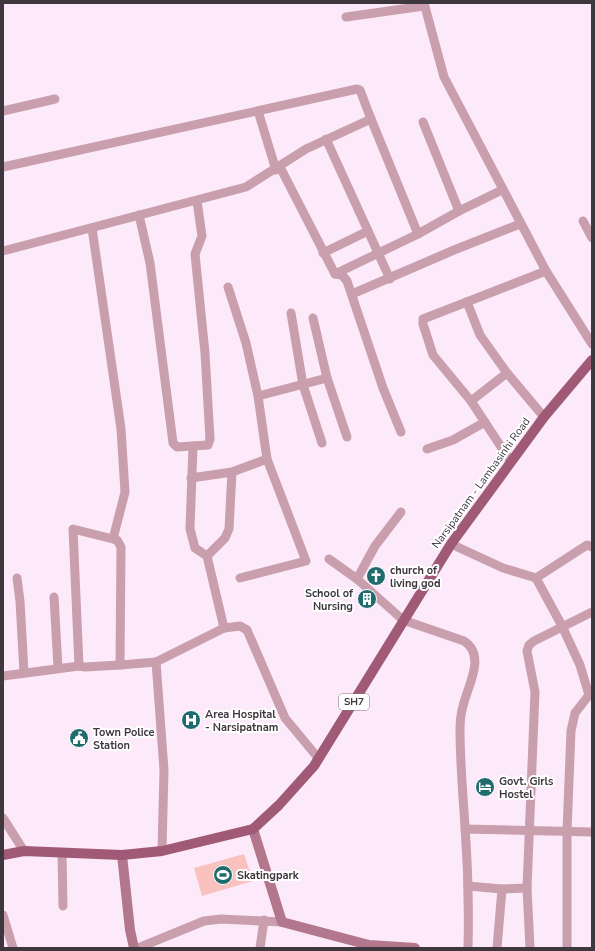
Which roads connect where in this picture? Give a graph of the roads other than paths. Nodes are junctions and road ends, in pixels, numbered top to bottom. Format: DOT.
graph roads {
  1 [pos="424,4"];
  2 [pos="346,17"];
  3 [pos="55,99"];
  4 [pos="3,111"];
  5 [pos="258,111"];
  6 [pos="371,119"];
  7 [pos="423,122"];
  8 [pos="326,139"];
  9 [pos="3,167"];
  10 [pos="278,168"];
  11 [pos="502,190"];
  12 [pos="197,201"];
  13 [pos="459,211"];
  14 [pos="139,215"];
  15 [pos="583,221"];
  16 [pos="520,224"];
  17 [pos="92,228"];
  18 [pos="368,231"];
  19 [pos="418,234"];
  20 [pos="592,238"];
  21 [pos="3,251"];
  22 [pos="323,253"];
  23 [pos="379,253"];
  24 [pos="546,271"];
  25 [pos="335,274"];
  26 [pos="390,279"];
  27 [pos="228,287"];
  28 [pos="352,294"];
  29 [pos="467,302"];
  30 [pos="291,313"];
  31 [pos="313,318"];
  32 [pos="592,344"];
  33 [pos="592,360"];
  34 [pos="507,373"];
  35 [pos="327,378"];
  36 [pos="303,385"];
  37 [pos="258,396"];
  38 [pos="471,401"];
  39 [pos="544,417"];
  40 [pos="485,422"];
  41 [pos="401,432"];
  42 [pos="347,437"];
  43 [pos="322,443"];
  44 [pos="193,446"];
  45 [pos="427,449"];
  46 [pos="267,459"];
  47 [pos="512,462"];
  48 [pos="232,472"];
  49 [pos="191,478"];
  50 [pos="401,512"];
  51 [pos="113,540"];
  52 [pos="451,544"];
  53 [pos="590,544"];
  54 [pos="207,556"];
  55 [pos="329,559"];
  56 [pos="17,578"];
  57 [pos="240,578"];
  58 [pos="536,578"];
  59 [pos="357,579"];
  60 [pos="54,597"];
  61 [pos="592,612"];
  62 [pos="404,620"];
  63 [pos="562,626"];
  64 [pos="224,628"];
  65 [pos="156,662"];
  66 [pos="120,665"];
  67 [pos="79,666"];
  68 [pos="58,668"];
  69 [pos="24,673"];
  70 [pos="3,676"];
  71 [pos="590,695"];
  72 [pos="319,758"];
  73 [pos="3,818"];
  74 [pos="253,829"];
  75 [pos="465,829"];
  76 [pos="531,831"];
  77 [pos="567,831"];
  78 [pos="592,832"];
  79 [pos="24,851"];
  80 [pos="162,851"];
  81 [pos="62,854"];
  82 [pos="3,855"];
  83 [pos="122,855"];
  84 [pos="468,886"];
  85 [pos="527,888"];
  86 [pos="502,889"];
  87 [pos="63,906"];
  88 [pos="3,915"];
  89 [pos="264,920"];
  90 [pos="282,922"];
  91 [pos="369,946"];
  92 [pos="13,948"];
  93 [pos="134,948"];
  94 [pos="138,948"];
  95 [pos="260,948"];
  96 [pos="415,948"];
  97 [pos="468,948"];
  98 [pos="497,948"];
  99 [pos="530,948"];
  100 [pos="567,948"];
  1 -- 2 [label="street"];
  1 -- 11 [label="street"];
  3 -- 4 [label="street"];
  5 -- 6 [label="street"];
  5 -- 9 [label="street"];
  5 -- 10 [label="street"];
  6 -- 8 [label="street"];
  6 -- 19 [label="street"];
  7 -- 13 [label="street"];
  8 -- 10 [label="street"];
  8 -- 18 [label="street"];
  10 -- 12 [label="street"];
  10 -- 22 [label="street"];
  11 -- 13 [label="street"];
  11 -- 16 [label="street"];
  12 -- 14 [label="street"];
  12 -- 44 [label="street"];
  13 -- 19 [label="street"];
  14 -- 17 [label="street"];
  14 -- 44 [label="street"];
  15 -- 20 [label="street"];
  16 -- 24 [label="street"];
  16 -- 26 [label="street"];
  17 -- 21 [label="street"];
  17 -- 51 [label="street"];
  18 -- 22 [label="street"];
  18 -- 23 [label="street"];
  19 -- 23 [label="street"];
  22 -- 25 [label="street"];
  23 -- 25 [label="street"];
  23 -- 26 [label="street"];
  24 -- 29 [label="street"];
  24 -- 32 [label="street"];
  25 -- 28 [label="street"];
  26 -- 28 [label="street"];
  27 -- 37 [label="street"];
  28 -- 41 [label="street"];
  29 -- 34 [label="street"];
  29 -- 38 [label="street"];
  30 -- 36 [label="street"];
  31 -- 35 [label="street"];
  33 -- 39 [label="main road, Narsipatnam - Lambasinhi Road / SH7"];
  34 -- 38 [label="street"];
  34 -- 39 [label="street"];
  35 -- 36 [label="street"];
  35 -- 42 [label="street"];
  36 -- 37 [label="street"];
  36 -- 43 [label="street"];
  37 -- 46 [label="street"];
  38 -- 40 [label="street"];
  39 -- 47 [label="main road, Narsipatnam - Lambasinhi Road / SH7"];
  40 -- 45 [label="street"];
  40 -- 47 [label="street"];
  44 -- 49 [label="street"];
  46 -- 48 [label="street"];
  46 -- 57 [label="street"];
  47 -- 52 [label="main road, Narsipatnam - Lambasinhi Road / SH7"];
  48 -- 49 [label="street"];
  48 -- 54 [label="street"];
  49 -- 54 [label="street"];
  50 -- 59 [label="street"];
  51 -- 66 [label="street"];
  51 -- 67 [label="street"];
  52 -- 58 [label="street"];
  52 -- 62 [label="main road, Narsipatnam - Lambasinhi Road / SH7"];
  53 -- 58 [label="street"];
  54 -- 64 [label="street"];
  55 -- 59 [label="street"];
  56 -- 69 [label="street"];
  58 -- 63 [label="street"];
  59 -- 62 [label="street"];
  60 -- 68 [label="street"];
  61 -- 63 [label="street"];
  62 -- 72 [label="main road, Narsipatnam - Lambasinhi Road / SH7"];
  62 -- 75 [label="street"];
  63 -- 71 [label="street"];
  63 -- 76 [label="street"];
  64 -- 65 [label="street"];
  64 -- 72 [label="street"];
  65 -- 66 [label="street"];
  65 -- 80 [label="street"];
  66 -- 67 [label="street"];
  67 -- 68 [label="street"];
  68 -- 69 [label="street"];
  69 -- 70 [label="street"];
  71 -- 77 [label="street"];
  72 -- 74 [label="main road, Narsipatnam - Lambasinhi Road / SH7"];
  73 -- 79 [label="street"];
  74 -- 80 [label="main road, Narsipatnam - Lambasinhi Road / SH7"];
  74 -- 90 [label="main road"];
  75 -- 76 [label="street"];
  75 -- 84 [label="street"];
  76 -- 77 [label="street"];
  76 -- 85 [label="street"];
  77 -- 78 [label="street"];
  77 -- 100 [label="street"];
  79 -- 81 [label="main road, Narsipatnam - Lambasinhi Road / SH7"];
  79 -- 82 [label="main road, Narsipatnam - Lambasinhi Road / SH7"];
  80 -- 83 [label="main road, Narsipatnam - Lambasinhi Road / SH7"];
  81 -- 83 [label="main road, Narsipatnam - Lambasinhi Road / SH7"];
  81 -- 87 [label="street"];
  83 -- 93 [label="main road"];
  84 -- 86 [label="street"];
  84 -- 97 [label="street"];
  85 -- 86 [label="street"];
  85 -- 99 [label="street"];
  86 -- 98 [label="street"];
  88 -- 92 [label="street"];
  89 -- 90 [label="street"];
  89 -- 94 [label="street"];
  89 -- 95 [label="street"];
  90 -- 91 [label="main road"];
  91 -- 96 [label="main road"];
}
